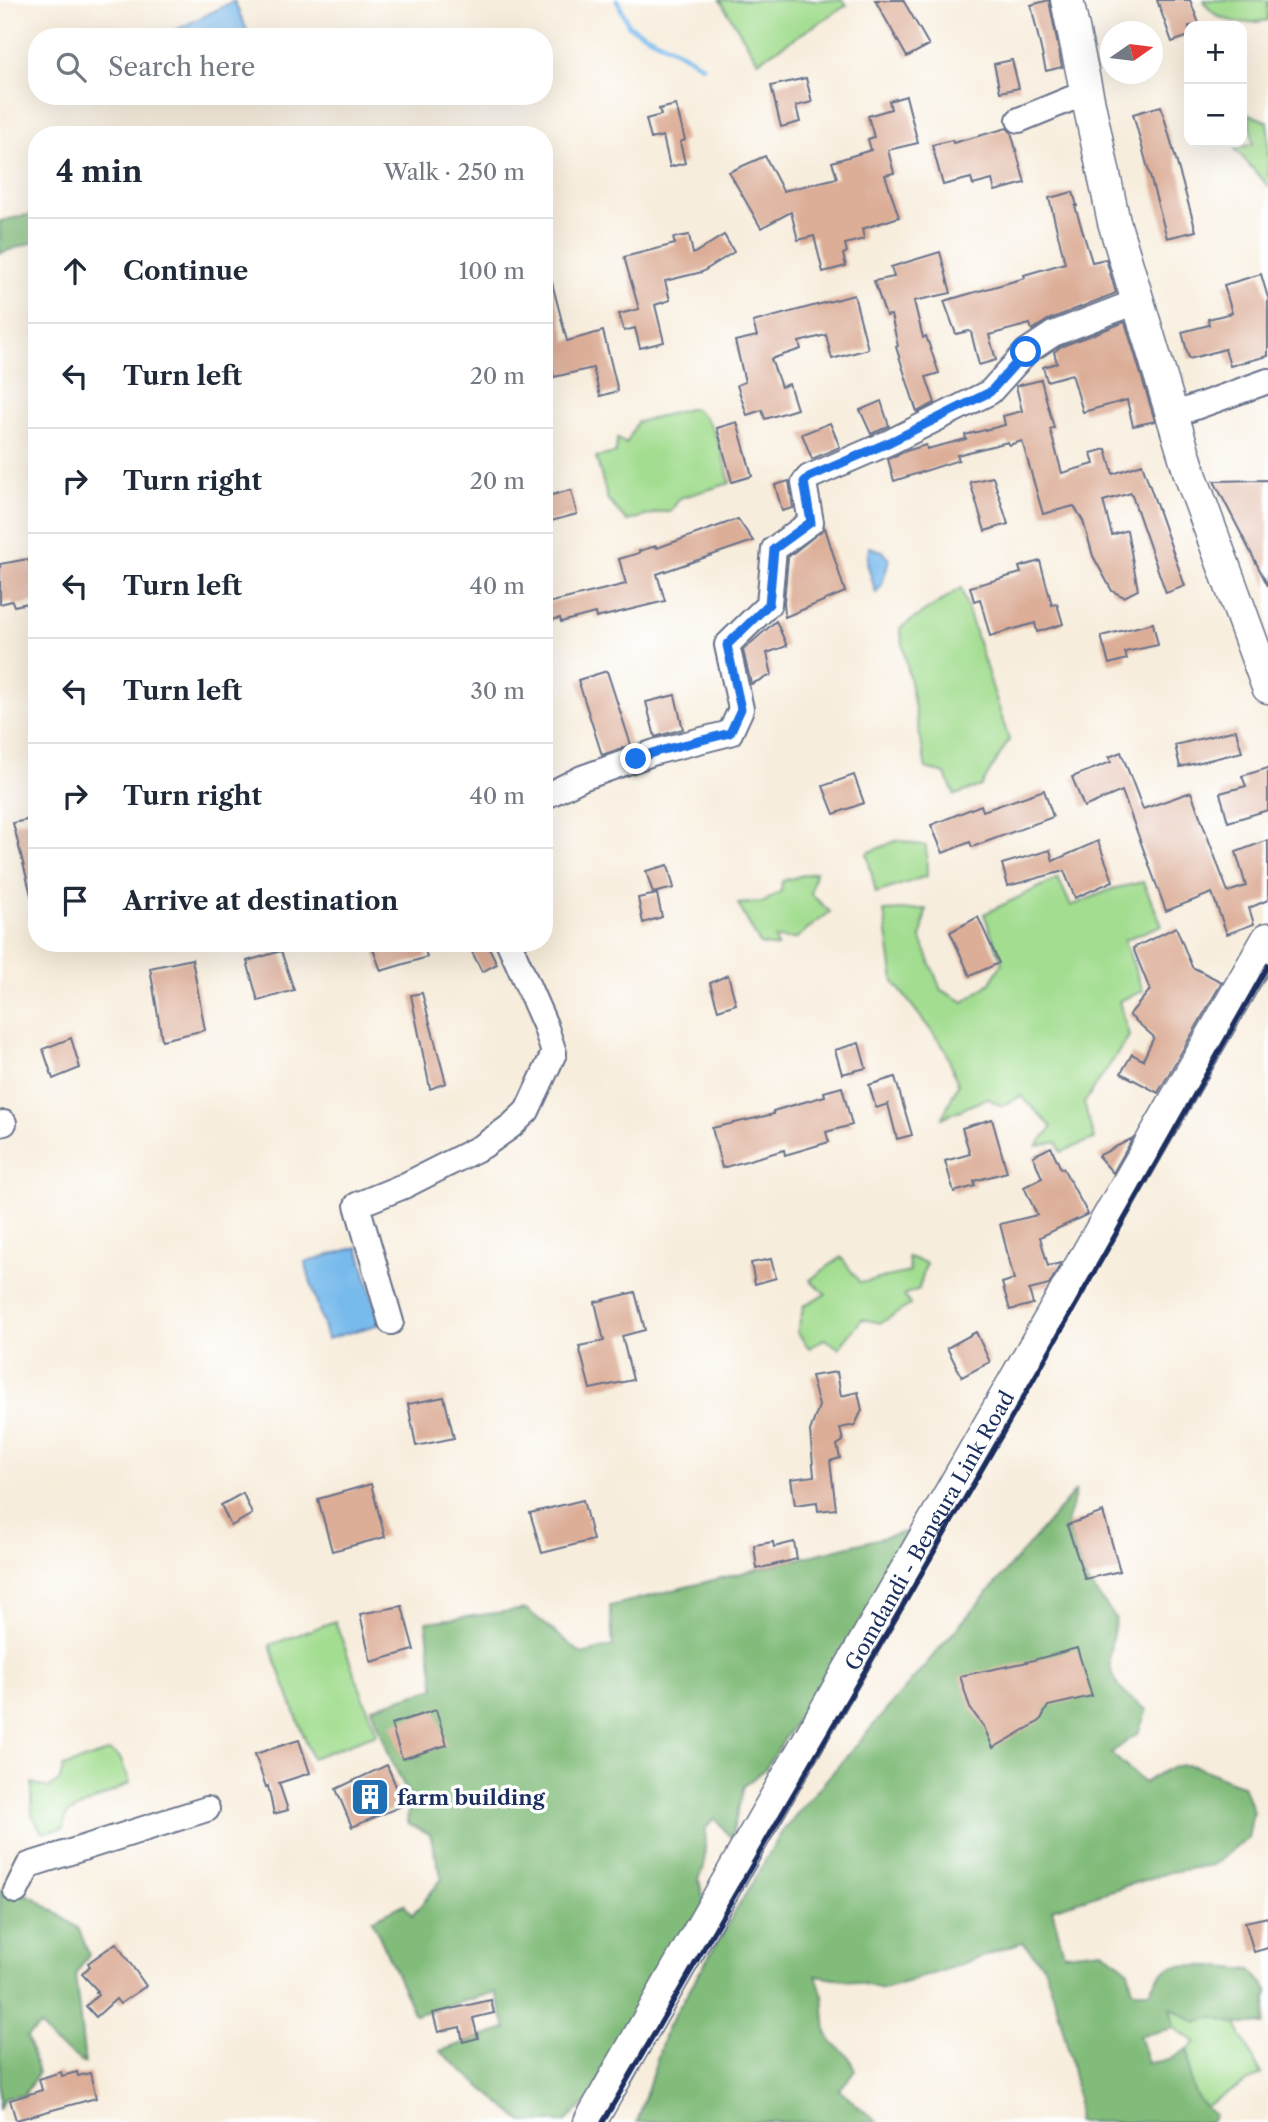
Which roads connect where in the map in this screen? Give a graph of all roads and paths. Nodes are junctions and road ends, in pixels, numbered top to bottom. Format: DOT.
graph roads {
  1 [pos="1067,0"];
  2 [pos="1086,93"];
  3 [pos="1019,120"];
  4 [pos="1138,301"];
  5 [pos="1268,381"];
  6 [pos="1172,415"];
  7 [pos="1268,687"];
  8 [pos="553,792"];
  9 [pos="1268,939"];
  10 [pos="513,952"];
  11 [pos="391,1322"];
  12 [pos="207,1809"];
  13 [pos="16,1891"];
  14 [pos="590,2122"];
  1 -- 2 [label="main road"];
  2 -- 3 [label="street"];
  2 -- 4 [label="main road"];
  4 -- 6 [label="main road"];
  4 -- 8 [label="street"];
  5 -- 6 [label="street"];
  6 -- 7 [label="main road"];
  9 -- 14 [label="main road, Gomdandi - Bengura Link Road"];
  10 -- 11 [label="street"];
  12 -- 13 [label="street"];
}
